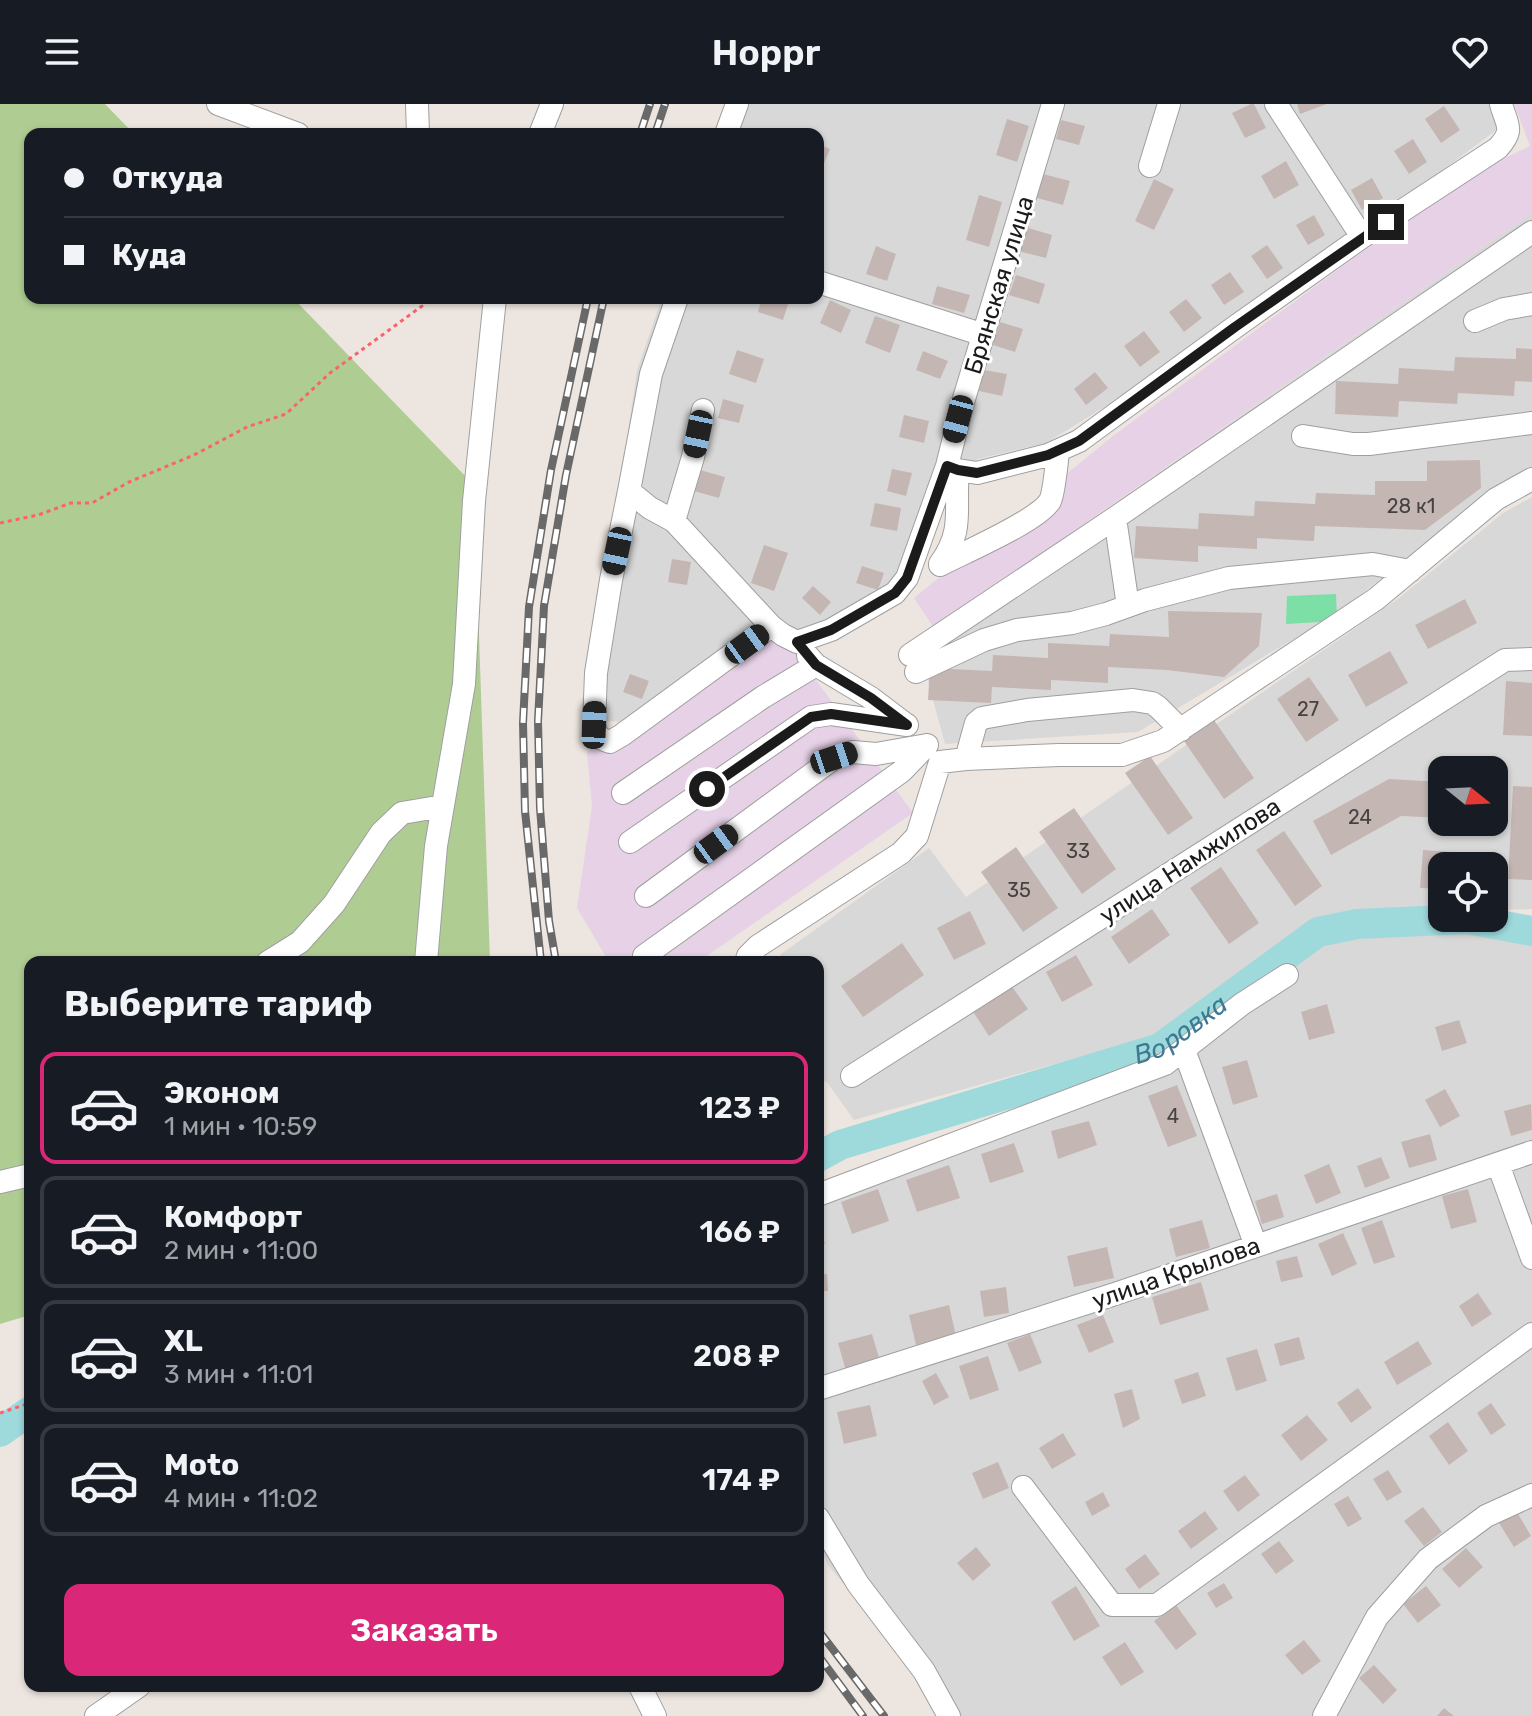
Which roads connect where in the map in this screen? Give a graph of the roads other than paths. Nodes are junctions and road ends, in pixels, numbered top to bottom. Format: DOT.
graph roads {
  1 [pos="218,104"];
  2 [pos="417,104"];
  3 [pos="552,104"];
  4 [pos="737,104"];
  5 [pos="1053,104"];
  6 [pos="1169,104"];
  7 [pos="1276,104"];
  8 [pos="1501,104"];
  9 [pos="282,128"];
  10 [pos="418,128"];
  11 [pos="542,128"];
  12 [pos="728,128"];
  13 [pos="1150,166"];
  14 [pos="1532,232"];
  15 [pos="1362,237"];
  16 [pos="824,284"];
  17 [pos="494,304"];
  18 [pos="675,304"];
  19 [pos="1532,304"];
  20 [pos="1475,321"];
  21 [pos="984,335"];
  22 [pos="703,410"];
  23 [pos="1532,423"];
  24 [pos="1303,436"];
  25 [pos="1058,451"];
  26 [pos="952,468"];
  27 [pos="1532,479"];
  28 [pos="629,491"];
  29 [pos="1115,518"];
  30 [pos="674,521"];
  31 [pos="1410,571"];
  32 [pos="1128,606"];
  33 [pos="771,626"];
  34 [pos="797,642"];
  35 [pos="1532,659"];
  36 [pos="816,665"];
  37 [pos="907,725"];
  38 [pos="1181,730"];
  39 [pos="933,753"];
  40 [pos="966,759"];
  41 [pos="623,793"];
  42 [pos="443,806"];
  43 [pos="630,842"];
  44 [pos="646,896"];
  45 [pos="278,956"];
  46 [pos="427,956"];
  47 [pos="644,956"];
  48 [pos="748,956"];
  49 [pos="1287,975"];
  50 [pos="1184,1050"];
  51 [pos="852,1076"];
  52 [pos="1532,1152"];
  53 [pos="1498,1164"];
  54 [pos="24,1176"];
  55 [pos="0,1182"];
  56 [pos="824,1193"];
  57 [pos="1256,1246"];
  58 [pos="1532,1258"];
  59 [pos="1532,1334"];
  60 [pos="824,1387"];
  61 [pos="1023,1487"];
  62 [pos="1532,1495"];
  63 [pos="824,1528"];
  64 [pos="130,1692"];
  65 [pos="643,1692"];
  66 [pos="96,1716"];
  67 [pos="655,1716"];
  68 [pos="949,1716"];
  69 [pos="1324,1716"];
  1 -- 9 [label="street"];
  2 -- 10 [label="street"];
  3 -- 11 [label="street"];
  4 -- 12 [label="street"];
  5 -- 21 [label="street, Брянская улица"];
  6 -- 13 [label="street"];
  7 -- 15 [label="street"];
  8 -- 15 [label="street"];
  14 -- 29 [label="street"];
  15 -- 25 [label="street"];
  16 -- 21 [label="street"];
  17 -- 42 [label="street"];
  18 -- 28 [label="street"];
  19 -- 20 [label="street"];
  21 -- 26 [label="street, Брянская улица"];
  22 -- 30 [label="street"];
  23 -- 24 [label="street"];
  25 -- 26 [label="street"];
  25 -- 26 [label="street"];
  26 -- 34 [label="street"];
  27 -- 31 [label="street"];
  28 -- 30 [label="street"];
  28 -- 33 [label="street"];
  29 -- 32 [label="street"];
  29 -- 32 [label="street"];
  30 -- 33 [label="street"];
  31 -- 32 [label="street"];
  31 -- 38 [label="street"];
  33 -- 34 [label="street"];
  34 -- 36 [label="street"];
  35 -- 51 [label="street, улица Намжилова"];
  36 -- 37 [label="street"];
  36 -- 41 [label="street"];
  37 -- 39 [label="street"];
  37 -- 43 [label="street"];
  38 -- 40 [label="street"];
  38 -- 40 [label="street"];
  39 -- 40 [label="street"];
  39 -- 44 [label="street"];
  39 -- 47 [label="street"];
  39 -- 48 [label="street"];
  42 -- 45 [label="street"];
  42 -- 46 [label="street"];
  49 -- 50 [label="street"];
  50 -- 56 [label="street"];
  50 -- 57 [label="street"];
  52 -- 53 [label="street, улица Крылова"];
  53 -- 57 [label="street, улица Крылова"];
  53 -- 58 [label="street"];
  54 -- 55 [label="street"];
  57 -- 60 [label="street, улица Крылова"];
  59 -- 61 [label="street"];
  62 -- 69 [label="street"];
  63 -- 68 [label="street"];
  64 -- 66 [label="street"];
  65 -- 67 [label="street"];
}
